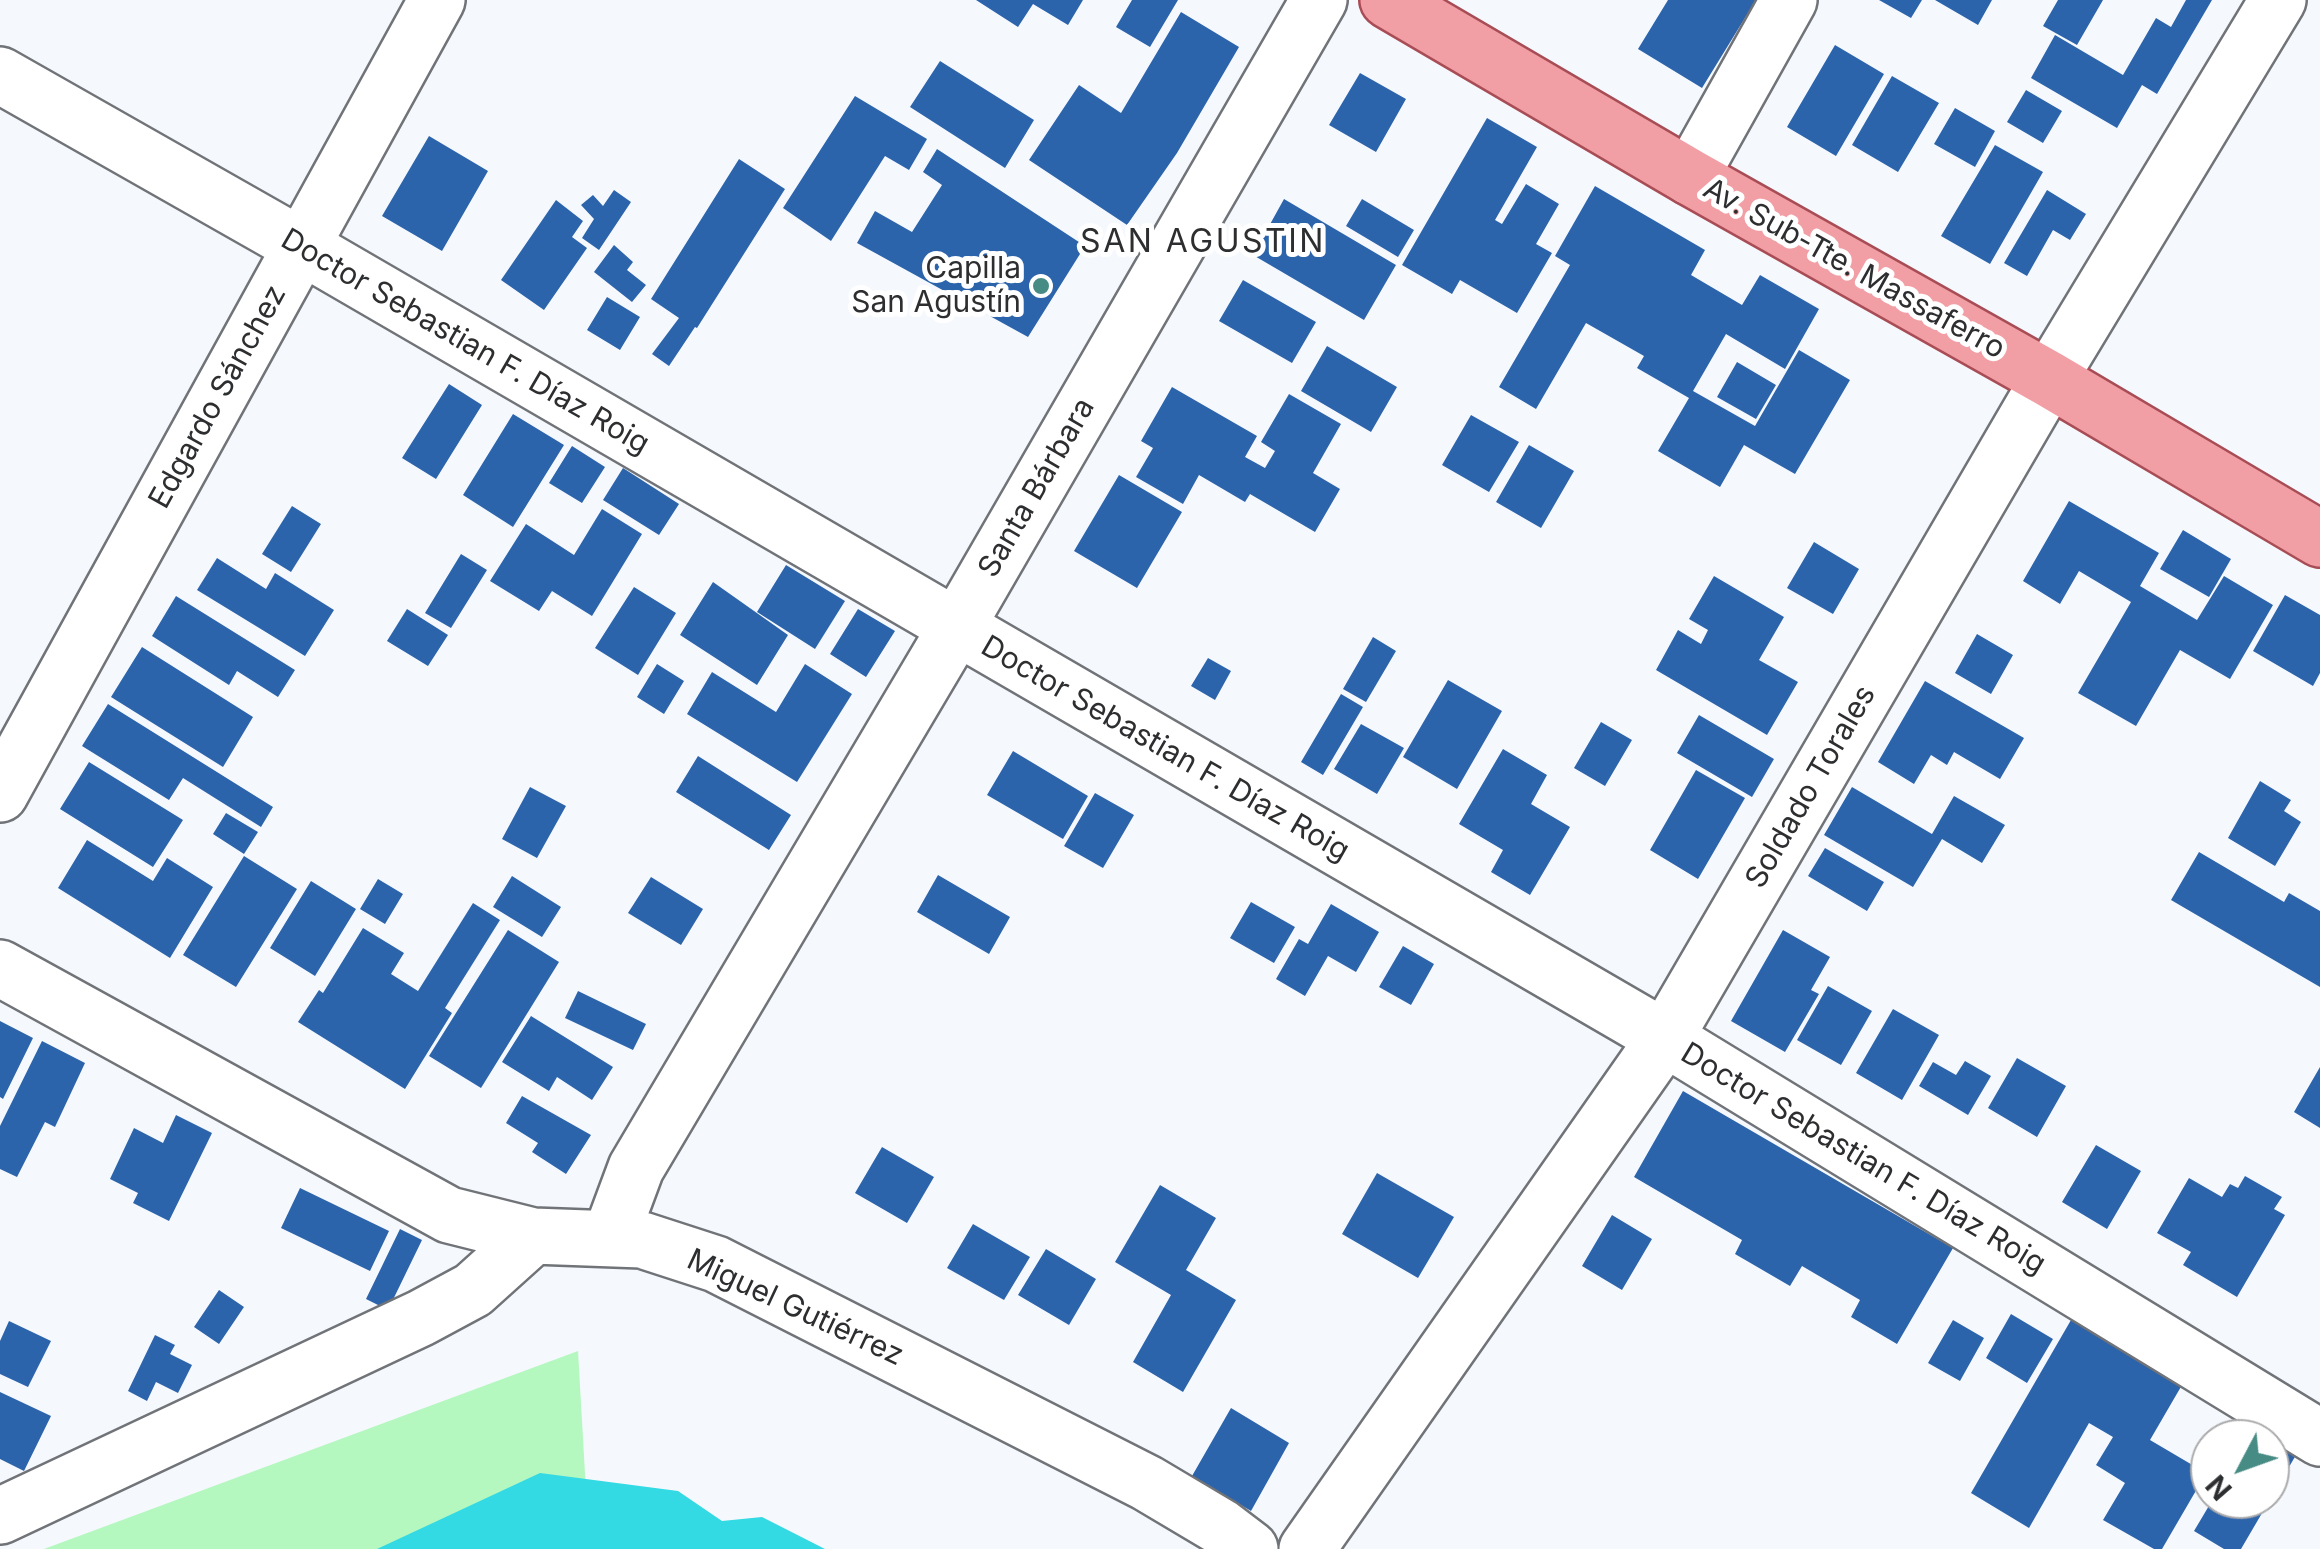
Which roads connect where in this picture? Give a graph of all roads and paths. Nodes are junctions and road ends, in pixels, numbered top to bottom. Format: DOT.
graph roads {
  1 [pos="436,0"];
  2 [pos="1319,0"];
  3 [pos="1388,0"];
  4 [pos="1789,0"];
  5 [pos="2278,0"];
  6 [pos="0,75"];
  7 [pos="1690,177"];
  8 [pos="301,246"];
  9 [pos="2048,379"];
  10 [pos="2320,539"];
  11 [pos="956,628"];
  12 [pos="0,794"];
  13 [pos="0,968"];
  14 [pos="1665,1038"];
  15 [pos="532,1236"];
  16 [pos="610,1238"];
  17 [pos="2320,1438"];
  18 [pos="0,1516"];
  19 [pos="1250,1549"];
  20 [pos="1307,1549"];
  1 -- 8 [label="street, Edgardo Sánchez"];
  2 -- 11 [label="street, Santa Bárbara"];
  3 -- 7 [label="main road, Av. Sub-Tte. Massaferro"];
  4 -- 7 [label="street"];
  5 -- 9 [label="street, Soldado Torales"];
  6 -- 8 [label="street, Doctor Sebastian F. Díaz Roig"];
  7 -- 9 [label="main road, Av. Sub-Tte. Massaferro"];
  8 -- 11 [label="street, Doctor Sebastian F. Díaz Roig"];
  8 -- 12 [label="street, Edgardo Sánchez"];
  9 -- 10 [label="main road, Av. Sub-Tte. Massaferro"];
  9 -- 14 [label="street, Soldado Torales"];
  11 -- 14 [label="street, Doctor Sebastian F. Díaz Roig"];
  11 -- 16 [label="street, Santa Bárbara"];
  13 -- 15 [label="street, Miguel Gutiérrez"];
  14 -- 17 [label="street, Doctor Sebastian F. Díaz Roig"];
  14 -- 20 [label="street, Soldado Torales"];
  15 -- 16 [label="street, Miguel Gutiérrez"];
  15 -- 18 [label="street"];
  16 -- 19 [label="street, Miguel Gutiérrez"];
}
